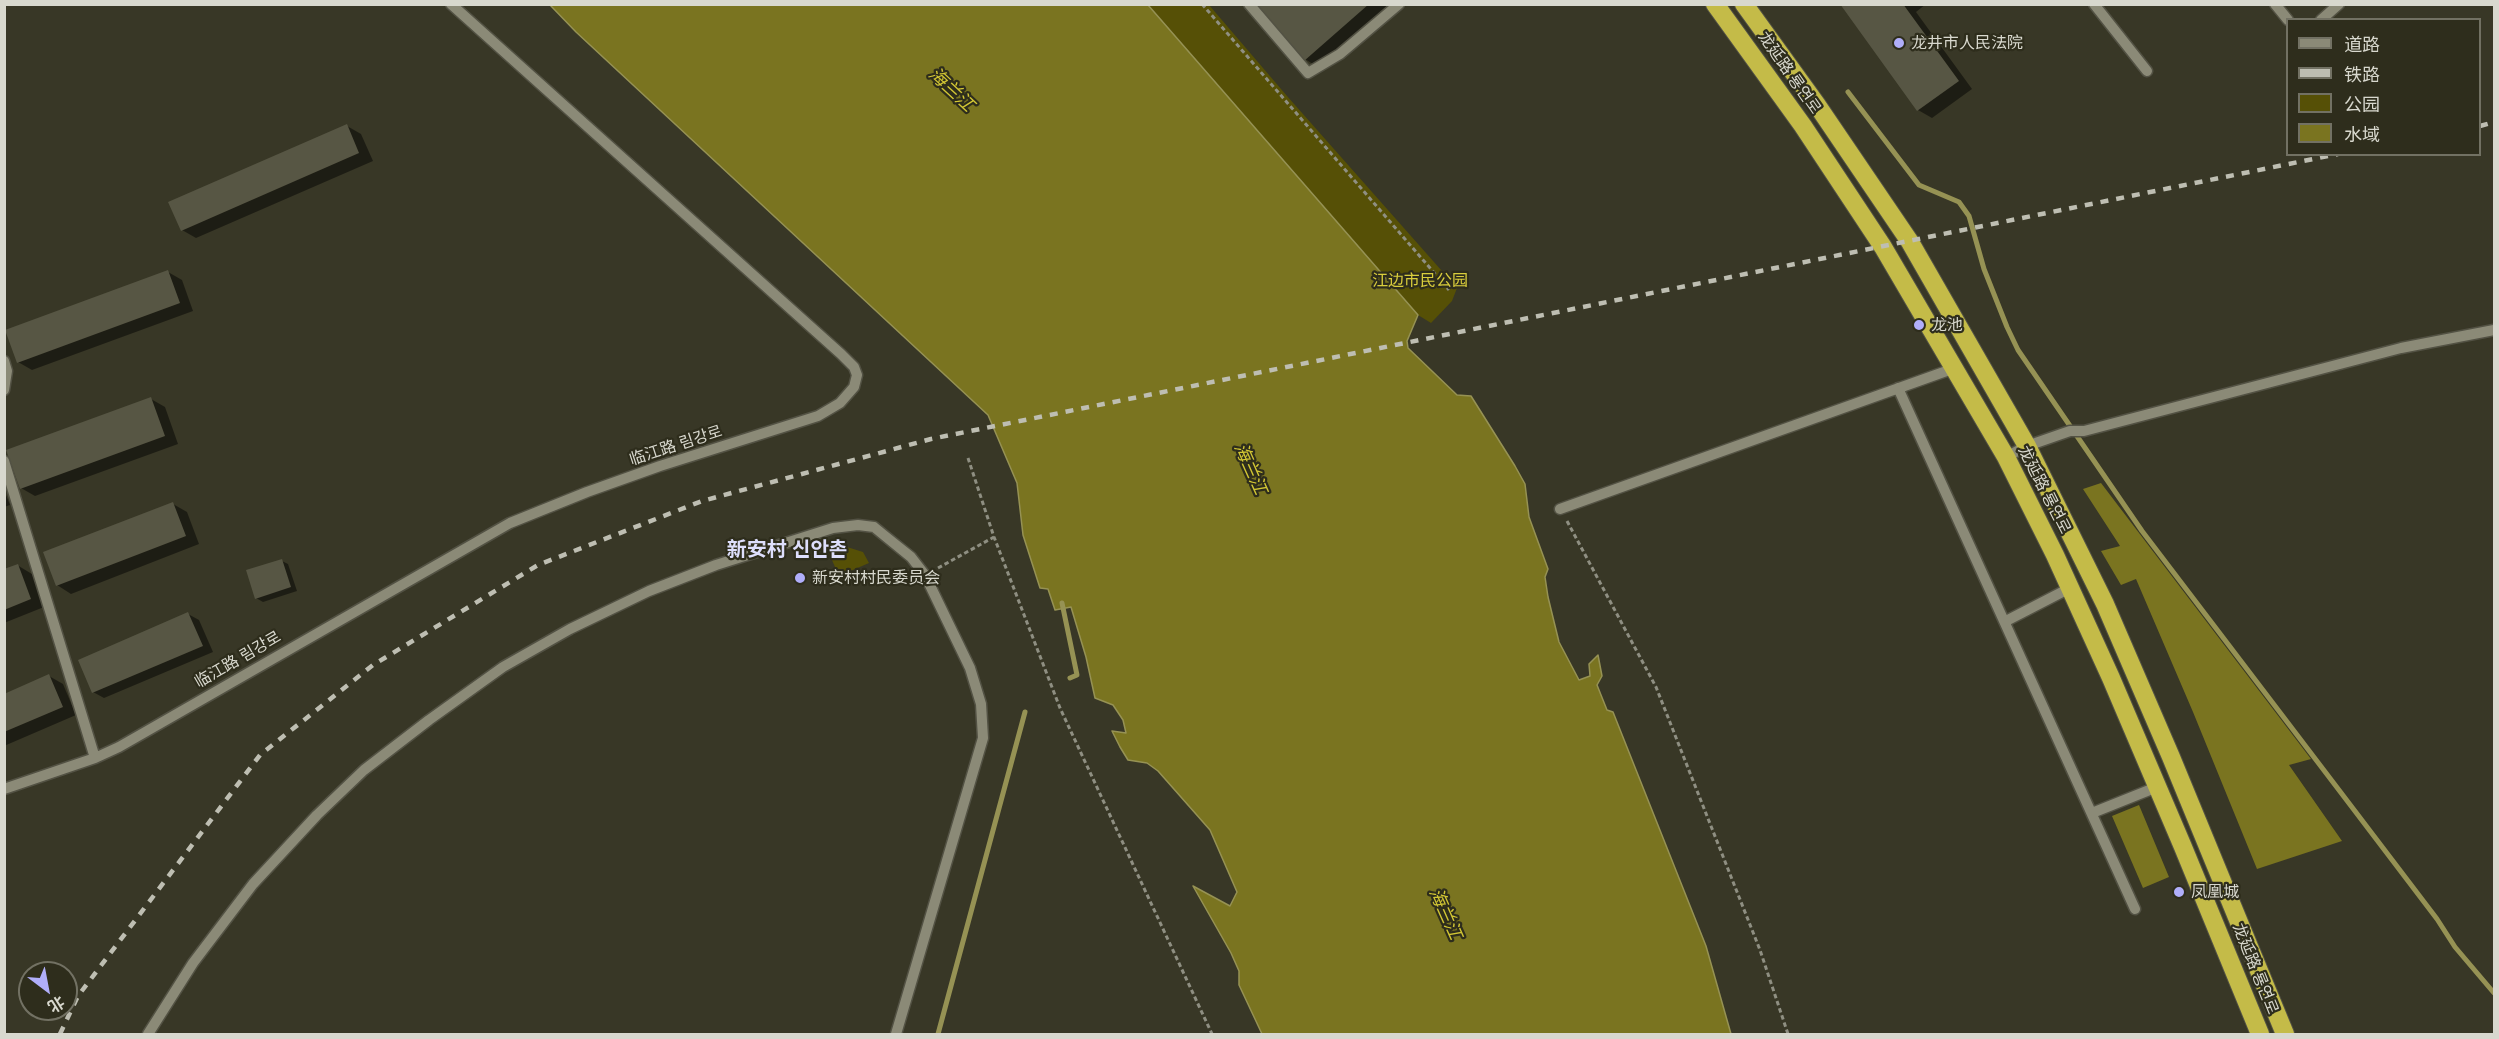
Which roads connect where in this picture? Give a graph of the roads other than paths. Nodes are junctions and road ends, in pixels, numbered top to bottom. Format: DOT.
graph roads {
  1 [pos="452,4"];
  2 [pos="1249,4"];
  3 [pos="1399,4"];
  4 [pos="1715,4"];
  5 [pos="1744,4"];
  6 [pos="2094,4"];
  7 [pos="2275,4"];
  8 [pos="2339,4"];
  9 [pos="2286,18"];
  10 [pos="2323,18"];
  11 [pos="2146,71"];
  12 [pos="2494,330"];
  13 [pos="4,361"];
  14 [pos="1955,368"];
  15 [pos="1899,388"];
  16 [pos="4,390"];
  17 [pos="2027,446"];
  18 [pos="2006,458"];
  19 [pos="4,461"];
  20 [pos="1560,508"];
  21 [pos="2070,588"];
  22 [pos="2006,621"];
  23 [pos="95,758"];
  24 [pos="2157,787"];
  25 [pos="4,789"];
  26 [pos="2092,813"];
  27 [pos="2135,909"];
  28 [pos="148,1035"];
  29 [pos="896,1035"];
  30 [pos="2260,1035"];
  31 [pos="2284,1035"];
  1 -- 23 [label="street, 临江路 림강로"];
  2 -- 3 [label="street"];
  4 -- 14 [label="highway, 龙延路 룡연로"];
  5 -- 17 [label="highway, 龙延路 룡연로"];
  6 -- 11 [label="street"];
  7 -- 9 [label="street"];
  8 -- 10 [label="street"];
  12 -- 17 [label="street"];
  13 -- 16 [label="street"];
  14 -- 15 [label="street"];
  14 -- 18 [label="highway, 龙延路 룡연로"];
  15 -- 20 [label="street"];
  15 -- 22 [label="street"];
  17 -- 18 [label="street"];
  17 -- 31 [label="highway, 龙延路 룡연로"];
  18 -- 21 [label="highway, 龙延路 룡연로"];
  19 -- 23 [label="street"];
  21 -- 22 [label="street"];
  21 -- 24 [label="highway, 龙延路 룡연로"];
  22 -- 26 [label="street"];
  23 -- 25 [label="street, 临江路 림강로"];
  24 -- 26 [label="street"];
  24 -- 30 [label="highway, 龙延路 룡연로"];
  26 -- 27 [label="street"];
  28 -- 29 [label="street"];
}
